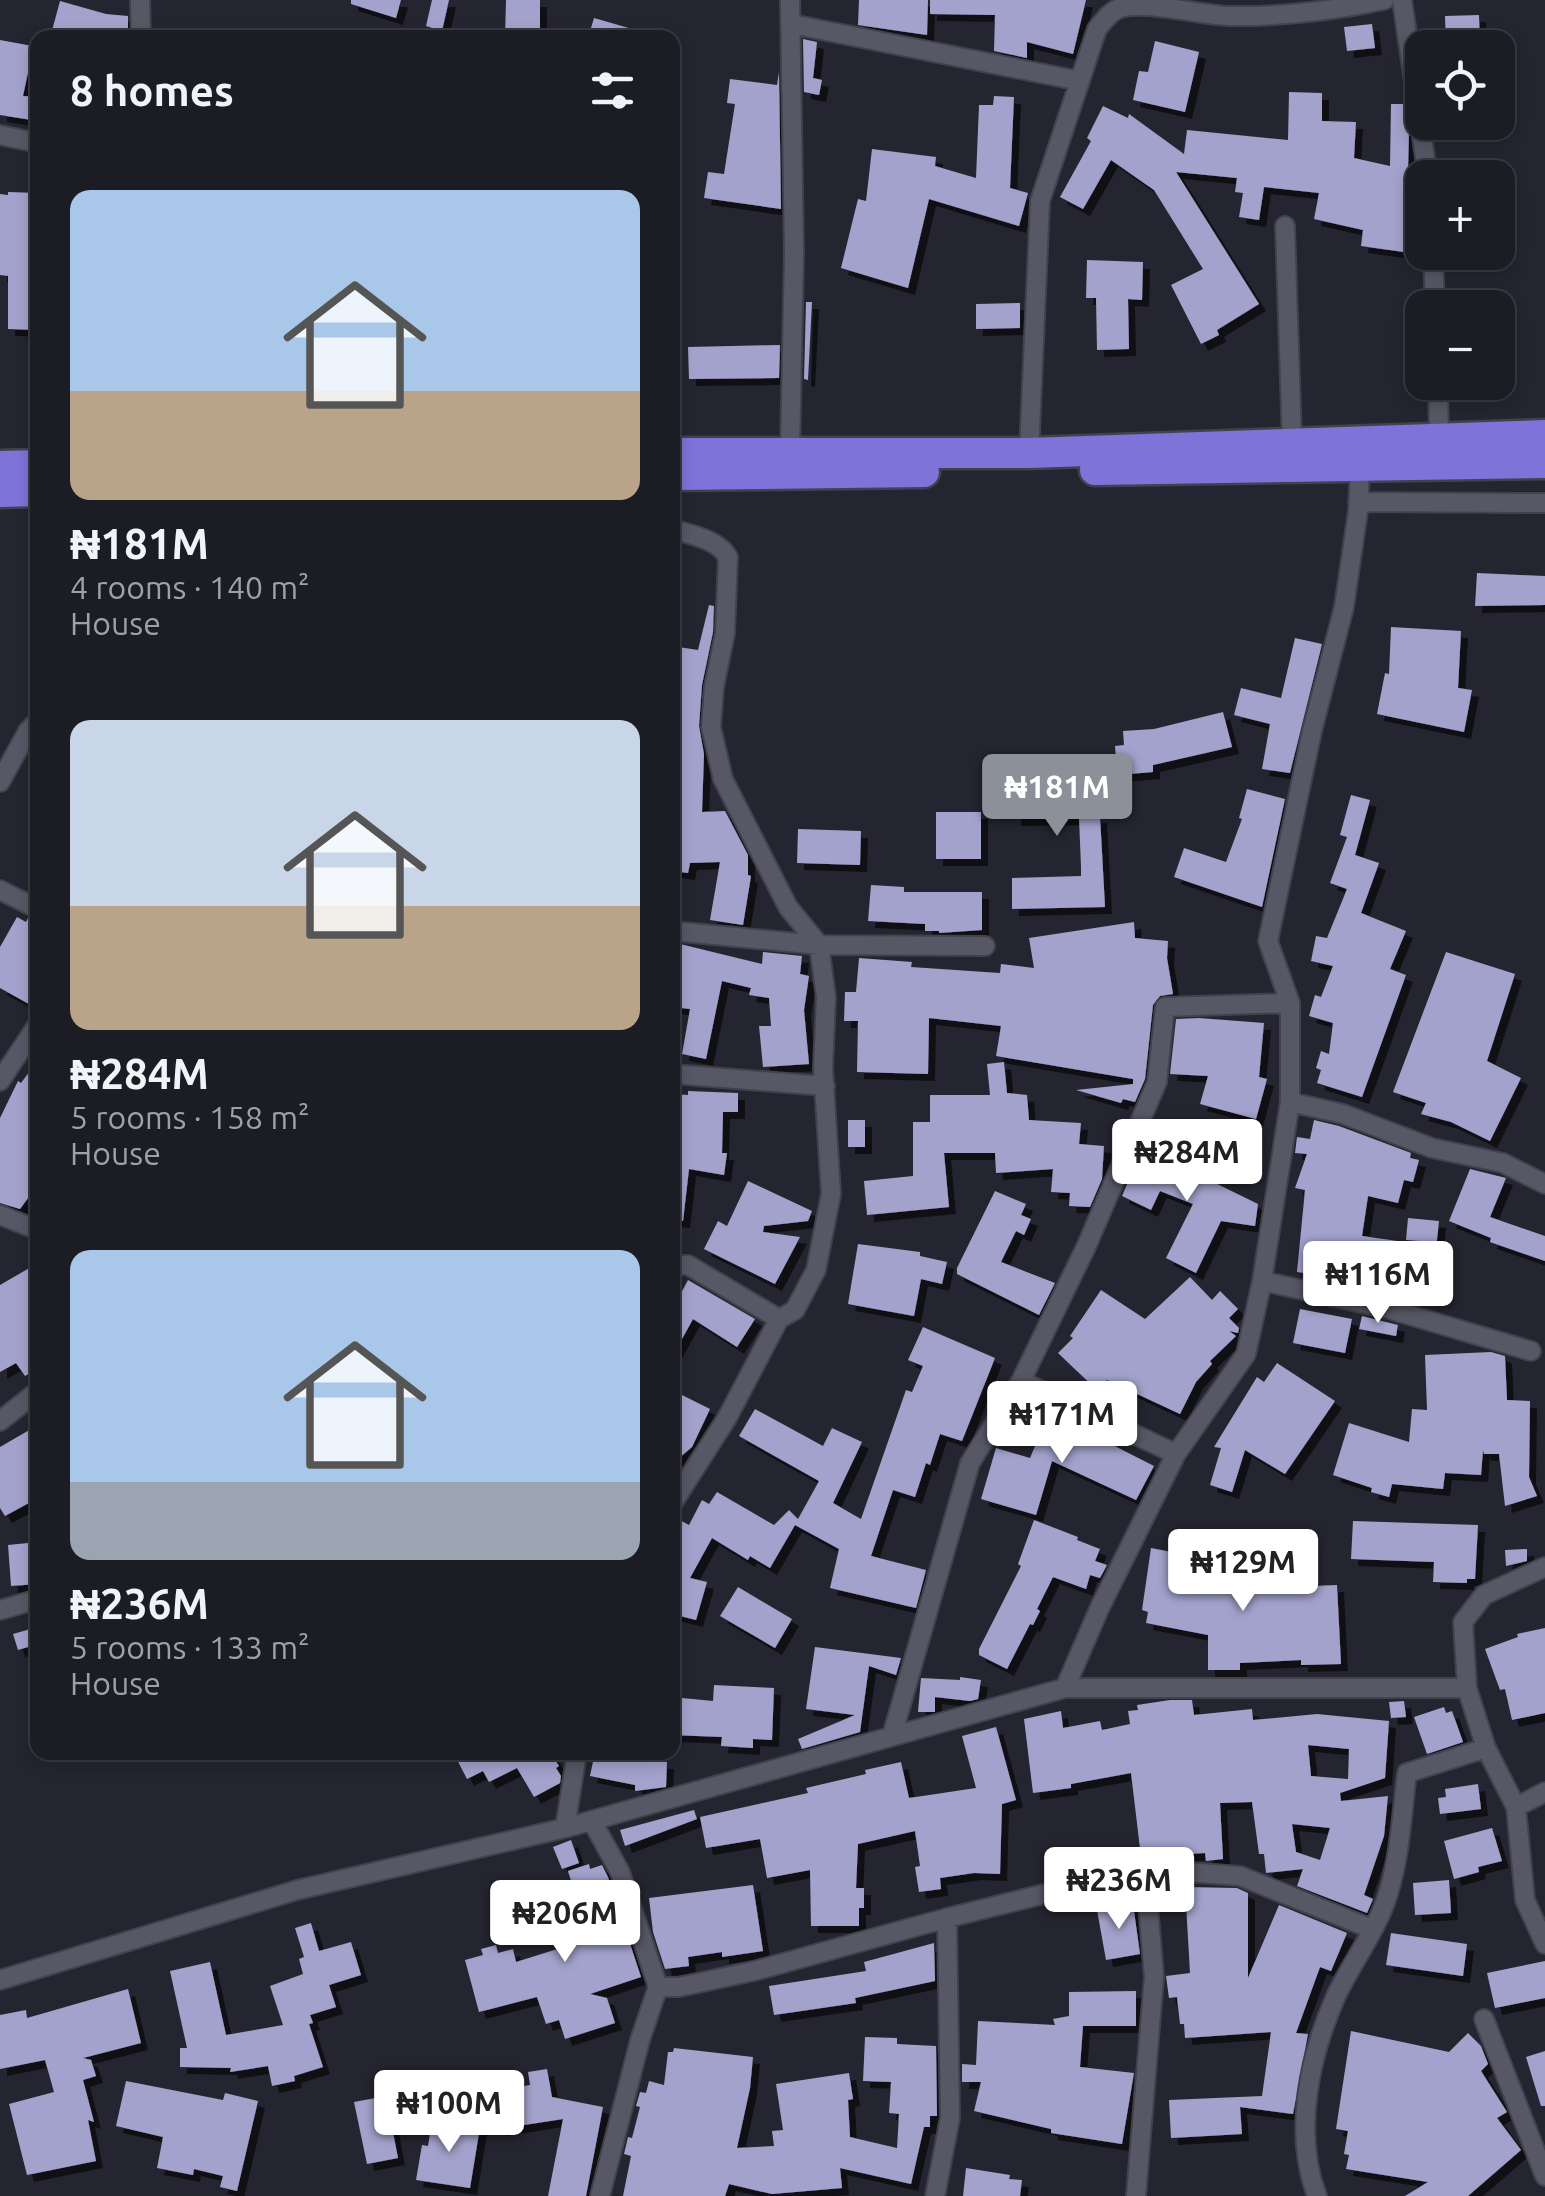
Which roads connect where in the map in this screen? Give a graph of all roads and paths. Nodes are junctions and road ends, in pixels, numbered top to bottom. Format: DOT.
graph roads {
  1 [pos="140,0"];
  2 [pos="790,0"];
  3 [pos="1384,0"];
  4 [pos="1402,0"];
  5 [pos="1228,8"];
  6 [pos="790,24"];
  7 [pos="141,30"];
  8 [pos="1080,81"];
  9 [pos="0,135"];
  10 [pos="30,141"];
  11 [pos="1425,160"];
  12 [pos="1285,226"];
  13 [pos="1438,400"];
  14 [pos="1545,435"];
  15 [pos="1439,438"];
  16 [pos="1292,442"];
  17 [pos="790,451"];
  18 [pos="680,453"];
  19 [pos="1028,453"];
  20 [pos="1545,464"];
  21 [pos="30,465"];
  22 [pos="0,466"];
  23 [pos="1360,467"];
  24 [pos="680,475"];
  25 [pos="0,492"];
  26 [pos="30,492"];
  27 [pos="1358,502"];
  28 [pos="1545,504"];
  29 [pos="680,532"];
  30 [pos="30,729"];
  31 [pos="0,782"];
  32 [pos="0,890"];
  33 [pos="30,905"];
  34 [pos="680,933"];
  35 [pos="818,945"];
  36 [pos="984,946"];
  37 [pos="1290,1003"];
  38 [pos="30,1036"];
  39 [pos="680,1075"];
  40 [pos="0,1081"];
  41 [pos="825,1086"];
  42 [pos="1290,1102"];
  43 [pos="1545,1184"];
  44 [pos="0,1215"];
  45 [pos="30,1227"];
  46 [pos="680,1264"];
  47 [pos="1262,1281"];
  48 [pos="779,1319"];
  49 [pos="1531,1351"];
  50 [pos="1021,1380"];
  51 [pos="30,1397"];
  52 [pos="0,1420"];
  53 [pos="1176,1454"];
  54 [pos="680,1491"];
  55 [pos="1545,1567"];
  56 [pos="30,1601"];
  57 [pos="0,1610"];
  58 [pos="1065,1688"];
  59 [pos="1467,1688"];
  60 [pos="892,1736"];
  61 [pos="1486,1748"];
  62 [pos="577,1760"];
  63 [pos="1545,1792"];
  64 [pos="1516,1806"];
  65 [pos="592,1821"];
  66 [pos="566,1828"];
  67 [pos="1145,1869"];
  68 [pos="947,1918"];
  69 [pos="1372,1929"];
  70 [pos="1545,1944"];
  71 [pos="0,1980"];
  72 [pos="658,1987"];
  73 [pos="1484,2019"];
  74 [pos="1545,2176"];
  75 [pos="600,2196"];
  76 [pos="935,2196"];
  77 [pos="1136,2196"];
  78 [pos="1318,2196"];
  1 -- 7 [label="street"];
  2 -- 6 [label="street"];
  3 -- 5 [label="street"];
  4 -- 11 [label="street"];
  5 -- 8 [label="street"];
  6 -- 8 [label="street"];
  6 -- 17 [label="street"];
  8 -- 19 [label="street"];
  9 -- 10 [label="street"];
  12 -- 16 [label="street"];
  13 -- 15 [label="street"];
  14 -- 15 [label="highway"];
  15 -- 16 [label="highway"];
  16 -- 19 [label="highway"];
  17 -- 18 [label="highway"];
  17 -- 19 [label="highway"];
  20 -- 23 [label="highway"];
  21 -- 22 [label="highway"];
  23 -- 24 [label="highway"];
  23 -- 27 [label="street"];
  25 -- 26 [label="highway"];
  27 -- 28 [label="street"];
  27 -- 37 [label="street"];
  29 -- 35 [label="street"];
  30 -- 31 [label="street"];
  32 -- 33 [label="street"];
  34 -- 35 [label="street"];
  35 -- 36 [label="street"];
  35 -- 41 [label="street"];
  37 -- 42 [label="street"];
  37 -- 50 [label="street"];
  38 -- 40 [label="street"];
  39 -- 41 [label="street"];
  41 -- 48 [label="street"];
  42 -- 43 [label="street"];
  42 -- 47 [label="street"];
  44 -- 45 [label="street"];
  46 -- 48 [label="street"];
  47 -- 49 [label="street"];
  47 -- 53 [label="street"];
  48 -- 54 [label="street"];
  50 -- 53 [label="street"];
  50 -- 60 [label="street"];
  51 -- 52 [label="street"];
  53 -- 58 [label="street"];
  55 -- 59 [label="street"];
  56 -- 57 [label="street"];
  58 -- 59 [label="street"];
  58 -- 60 [label="street"];
  59 -- 61 [label="street"];
  60 -- 65 [label="street"];
  61 -- 64 [label="street"];
  61 -- 69 [label="street"];
  62 -- 66 [label="street"];
  63 -- 64 [label="street"];
  64 -- 70 [label="street"];
  65 -- 66 [label="street"];
  65 -- 72 [label="street"];
  66 -- 71 [label="street"];
  67 -- 68 [label="street"];
  67 -- 69 [label="street"];
  67 -- 77 [label="street"];
  68 -- 72 [label="street"];
  68 -- 76 [label="street"];
  69 -- 78 [label="street"];
  72 -- 75 [label="street"];
  73 -- 74 [label="street"];
}
